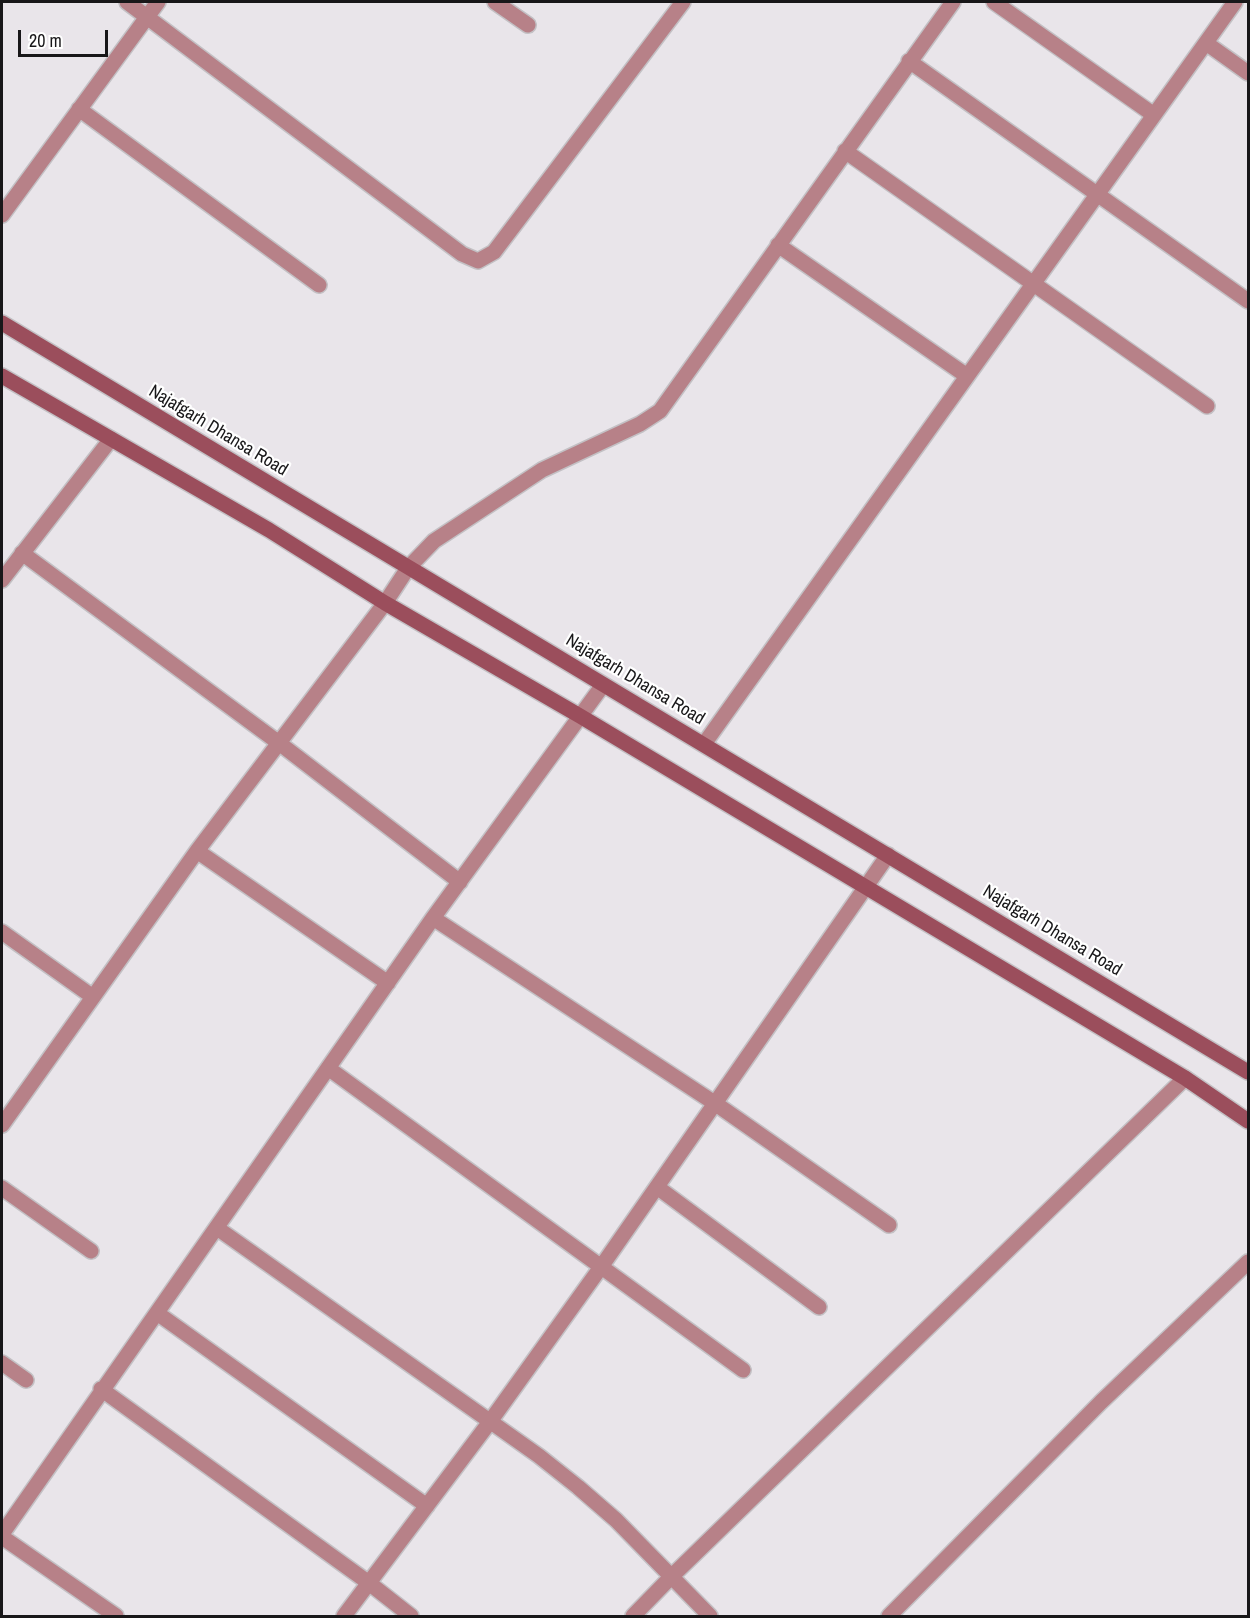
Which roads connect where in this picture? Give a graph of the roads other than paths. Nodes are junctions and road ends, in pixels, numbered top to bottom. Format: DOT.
graph roads {
  1 [pos="128,2"];
  2 [pos="158,2"];
  3 [pos="495,2"];
  4 [pos="953,2"];
  5 [pos="994,2"];
  6 [pos="1235,2"];
  7 [pos="679,3"];
  8 [pos="147,16"];
  9 [pos="528,26"];
  10 [pos="1206,43"];
  11 [pos="909,62"];
  12 [pos="1248,73"];
  13 [pos="79,109"];
  14 [pos="1154,115"];
  15 [pos="845,151"];
  16 [pos="1096,194"];
  17 [pos="2,215"];
  18 [pos="778,245"];
  19 [pos="1033,284"];
  20 [pos="319,285"];
  21 [pos="1248,301"];
  22 [pos="2,323"];
  23 [pos="2,376"];
  24 [pos="967,376"];
  25 [pos="1206,405"];
  26 [pos="111,439"];
  27 [pos="22,554"];
  28 [pos="408,568"];
  29 [pos="3,575"];
  30 [pos="385,603"];
  31 [pos="603,685"];
  32 [pos="580,716"];
  33 [pos="279,743"];
  34 [pos="704,744"];
  35 [pos="197,851"];
  36 [pos="888,855"];
  37 [pos="460,882"];
  38 [pos="866,888"];
  39 [pos="433,918"];
  40 [pos="2,932"];
  41 [pos="388,983"];
  42 [pos="93,997"];
  43 [pos="328,1068"];
  44 [pos="1248,1072"];
  45 [pos="1185,1078"];
  46 [pos="716,1104"];
  47 [pos="1248,1121"];
  48 [pos="2,1125"];
  49 [pos="657,1187"];
  50 [pos="2,1188"];
  51 [pos="888,1226"];
  52 [pos="217,1228"];
  53 [pos="91,1251"];
  54 [pos="1248,1262"];
  55 [pos="602,1267"];
  56 [pos="819,1306"];
  57 [pos="157,1313"];
  58 [pos="2,1363"];
  59 [pos="743,1370"];
  60 [pos="26,1380"];
  61 [pos="101,1389"];
  62 [pos="489,1423"];
  63 [pos="427,1506"];
  64 [pos="2,1535"];
  65 [pos="672,1576"];
  66 [pos="369,1583"];
  67 [pos="116,1617"];
  68 [pos="344,1617"];
  69 [pos="411,1617"];
  70 [pos="633,1617"];
  71 [pos="710,1617"];
  72 [pos="889,1617"];
  1 -- 8 [label="street"];
  2 -- 8 [label="street"];
  3 -- 9 [label="street"];
  4 -- 11 [label="street"];
  5 -- 14 [label="street"];
  6 -- 10 [label="street"];
  7 -- 8 [label="street"];
  8 -- 13 [label="street"];
  10 -- 12 [label="street"];
  10 -- 14 [label="street"];
  11 -- 15 [label="street"];
  11 -- 16 [label="street"];
  13 -- 17 [label="street"];
  13 -- 20 [label="street"];
  14 -- 16 [label="street"];
  15 -- 18 [label="street"];
  15 -- 19 [label="street"];
  16 -- 19 [label="street"];
  16 -- 21 [label="street"];
  18 -- 24 [label="street"];
  18 -- 28 [label="street"];
  19 -- 24 [label="street"];
  19 -- 25 [label="street"];
  22 -- 28 [label="main road, Najafgarh Dhansa Road"];
  23 -- 26 [label="main road"];
  24 -- 34 [label="street"];
  26 -- 27 [label="street"];
  26 -- 30 [label="main road"];
  27 -- 29 [label="street"];
  27 -- 33 [label="street"];
  28 -- 30 [label="street"];
  28 -- 31 [label="main road, Najafgarh Dhansa Road"];
  30 -- 32 [label="main road"];
  30 -- 33 [label="street"];
  31 -- 32 [label="street"];
  31 -- 34 [label="main road, Najafgarh Dhansa Road"];
  32 -- 37 [label="street"];
  32 -- 38 [label="main road"];
  33 -- 35 [label="street"];
  33 -- 37 [label="street"];
  34 -- 36 [label="main road, Najafgarh Dhansa Road"];
  35 -- 41 [label="street"];
  35 -- 42 [label="street"];
  36 -- 38 [label="street"];
  36 -- 44 [label="main road, Najafgarh Dhansa Road"];
  37 -- 39 [label="street"];
  38 -- 45 [label="main road"];
  38 -- 46 [label="street"];
  39 -- 41 [label="street"];
  39 -- 46 [label="street"];
  40 -- 42 [label="street"];
  41 -- 43 [label="street"];
  42 -- 48 [label="street"];
  43 -- 52 [label="street"];
  43 -- 55 [label="street"];
  45 -- 47 [label="main road"];
  45 -- 65 [label="street"];
  46 -- 49 [label="street"];
  46 -- 51 [label="street"];
  49 -- 55 [label="street"];
  49 -- 56 [label="street"];
  50 -- 53 [label="street"];
  52 -- 57 [label="street"];
  52 -- 62 [label="street"];
  54 -- 72 [label="street"];
  55 -- 59 [label="street"];
  55 -- 62 [label="street"];
  57 -- 61 [label="street"];
  57 -- 63 [label="street"];
  58 -- 60 [label="street"];
  61 -- 64 [label="street"];
  61 -- 66 [label="street"];
  62 -- 63 [label="street"];
  62 -- 65 [label="street"];
  63 -- 66 [label="street"];
  64 -- 67 [label="street"];
  65 -- 70 [label="street"];
  65 -- 71 [label="street"];
  66 -- 68 [label="street"];
  66 -- 69 [label="street"];
}
